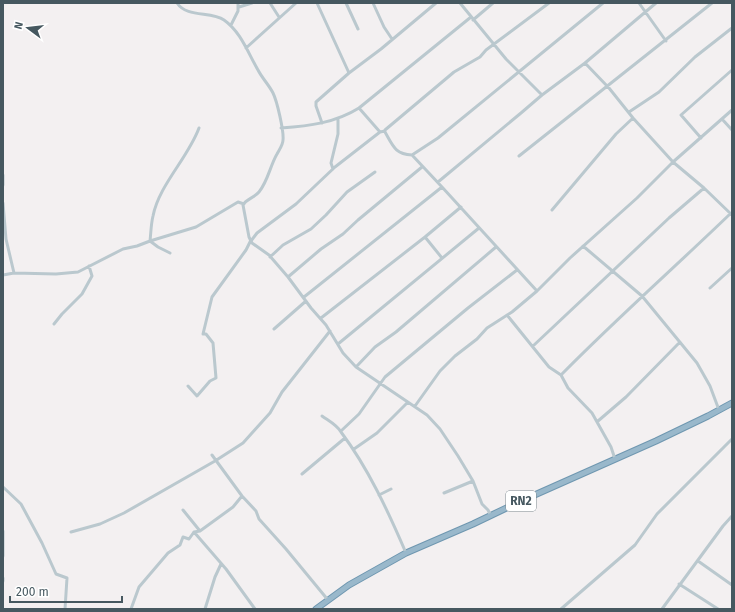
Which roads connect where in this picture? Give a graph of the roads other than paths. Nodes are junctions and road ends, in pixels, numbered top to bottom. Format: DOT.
graph roads {
  1 [pos="177,3"];
  2 [pos="252,3"];
  3 [pos="270,3"];
  4 [pos="296,3"];
  5 [pos="317,3"];
  6 [pos="346,3"];
  7 [pos="373,3"];
  8 [pos="436,3"];
  9 [pos="460,3"];
  10 [pos="493,3"];
  11 [pos="549,3"];
  12 [pos="603,3"];
  13 [pos="639,3"];
  14 [pos="656,3"];
  15 [pos="712,3"];
  16 [pos="239,5"];
  17 [pos="646,11"];
  18 [pos="279,17"];
  19 [pos="472,18"];
  20 [pos="231,25"];
  21 [pos="358,28"];
  22 [pos="732,28"];
  23 [pos="392,39"];
  24 [pos="666,41"];
  25 [pos="494,44"];
  26 [pos="246,48"];
  27 [pos="585,63"];
  28 [pos="732,70"];
  29 [pos="520,71"];
  30 [pos="349,73"];
  31 [pos="607,86"];
  32 [pos="542,95"];
  33 [pos="360,108"];
  34 [pos="732,110"];
  35 [pos="629,112"];
  36 [pos="633,118"];
  37 [pos="338,119"];
  38 [pos="722,119"];
  39 [pos="322,123"];
  40 [pos="199,128"];
  41 [pos="281,128"];
  42 [pos="732,130"];
  43 [pos="385,131"];
  44 [pos="380,132"];
  45 [pos="701,138"];
  46 [pos="412,155"];
  47 [pos="519,156"];
  48 [pos="673,162"];
  49 [pos="422,167"];
  50 [pos="333,169"];
  51 [pos="374,172"];
  52 [pos="3,175"];
  53 [pos="438,182"];
  54 [pos="3,185"];
  55 [pos="442,187"];
  56 [pos="704,188"];
  57 [pos="3,203"];
  58 [pos="244,204"];
  59 [pos="461,207"];
  60 [pos="552,210"];
  61 [pos="731,215"];
  62 [pos="479,228"];
  63 [pos="425,237"];
  64 [pos="150,241"];
  65 [pos="251,241"];
  66 [pos="583,246"];
  67 [pos="496,247"];
  68 [pos="170,253"];
  69 [pos="270,256"];
  70 [pos="442,258"];
  71 [pos="89,266"];
  72 [pos="732,268"];
  73 [pos="516,270"];
  74 [pos="613,271"];
  75 [pos="14,272"];
  76 [pos="3,275"];
  77 [pos="288,277"];
  78 [pos="710,288"];
  79 [pos="537,291"];
  80 [pos="642,296"];
  81 [pos="304,297"];
  82 [pos="306,301"];
  83 [pos="507,315"];
  84 [pos="321,318"];
  85 [pos="54,324"];
  86 [pos="274,330"];
  87 [pos="330,331"];
  88 [pos="680,342"];
  89 [pos="338,344"];
  90 [pos="533,346"];
  91 [pos="356,367"];
  92 [pos="561,375"];
  93 [pos="381,383"];
  94 [pos="188,386"];
  95 [pos="408,402"];
  96 [pos="732,403"];
  97 [pos="415,406"];
  98 [pos="719,410"];
  99 [pos="322,416"];
  100 [pos="598,421"];
  101 [pos="341,431"];
  102 [pos="345,438"];
  103 [pos="732,439"];
  104 [pos="354,449"];
  105 [pos="212,455"];
  106 [pos="615,459"];
  107 [pos="215,461"];
  108 [pos="302,474"];
  109 [pos="473,481"];
  110 [pos="3,487"];
  111 [pos="391,489"];
  112 [pos="444,493"];
  113 [pos="379,495"];
  114 [pos="242,496"];
  115 [pos="183,510"];
  116 [pos="491,516"];
  117 [pos="731,518"];
  118 [pos="3,531"];
  119 [pos="200,531"];
  120 [pos="71,532"];
  121 [pos="194,532"];
  122 [pos="406,553"];
  123 [pos="3,556"];
  124 [pos="698,561"];
  125 [pos="221,564"];
  126 [pos="3,578"];
  127 [pos="3,581"];
  128 [pos="680,584"];
  129 [pos="732,585"];
  130 [pos="328,600"];
  131 [pos="663,608"];
  132 [pos="65,609"];
  133 [pos="131,609"];
  134 [pos="205,609"];
  135 [pos="255,609"];
  136 [pos="316,609"];
  137 [pos="561,609"];
  138 [pos="668,609"];
  139 [pos="718,609"];
  1 -- 20 [label="street"];
  2 -- 16 [label="street"];
  3 -- 18 [label="street"];
  4 -- 18 [label="street"];
  5 -- 30 [label="street"];
  6 -- 21 [label="street"];
  7 -- 23 [label="street"];
  8 -- 23 [label="street"];
  9 -- 19 [label="street"];
  10 -- 19 [label="street"];
  11 -- 25 [label="street"];
  12 -- 29 [label="street"];
  13 -- 17 [label="street"];
  14 -- 17 [label="street"];
  15 -- 24 [label="street"];
  16 -- 20 [label="street"];
  17 -- 24 [label="street"];
  17 -- 27 [label="street"];
  18 -- 26 [label="street"];
  19 -- 25 [label="street"];
  19 -- 33 [label="street"];
  20 -- 26 [label="street"];
  22 -- 35 [label="street"];
  23 -- 30 [label="street"];
  24 -- 31 [label="street"];
  25 -- 29 [label="street"];
  25 -- 43 [label="street"];
  26 -- 41 [label="street"];
  27 -- 31 [label="street"];
  27 -- 32 [label="street"];
  28 -- 45 [label="street"];
  29 -- 32 [label="street"];
  29 -- 46 [label="street"];
  30 -- 39 [label="street"];
  31 -- 35 [label="street"];
  31 -- 47 [label="street"];
  32 -- 53 [label="street"];
  33 -- 37 [label="street"];
  33 -- 44 [label="street"];
  34 -- 38 [label="street"];
  35 -- 36 [label="street"];
  36 -- 48 [label="street"];
  36 -- 60 [label="street"];
  37 -- 39 [label="street"];
  37 -- 50 [label="street"];
  38 -- 42 [label="street"];
  38 -- 45 [label="street"];
  39 -- 41 [label="street"];
  40 -- 64 [label="street"];
  41 -- 58 [label="street"];
  43 -- 44 [label="street"];
  43 -- 46 [label="street"];
  44 -- 50 [label="street"];
  45 -- 48 [label="street"];
  46 -- 49 [label="street"];
  48 -- 56 [label="street"];
  48 -- 66 [label="street"];
  49 -- 53 [label="street"];
  49 -- 77 [label="street"];
  50 -- 65 [label="street"];
  51 -- 69 [label="street"];
  52 -- 54 [label="street"];
  53 -- 55 [label="street"];
  55 -- 59 [label="street"];
  55 -- 81 [label="street"];
  56 -- 61 [label="street"];
  56 -- 74 [label="street"];
  57 -- 75 [label="street"];
  58 -- 64 [label="street"];
  58 -- 65 [label="street"];
  59 -- 62 [label="street"];
  59 -- 63 [label="street"];
  61 -- 80 [label="street"];
  62 -- 67 [label="street"];
  62 -- 70 [label="street"];
  63 -- 70 [label="street"];
  63 -- 84 [label="street"];
  64 -- 68 [label="street"];
  64 -- 71 [label="street"];
  65 -- 69 [label="street"];
  65 -- 94 [label="street"];
  66 -- 74 [label="street"];
  66 -- 79 [label="street"];
  67 -- 73 [label="street"];
  67 -- 91 [label="street"];
  69 -- 77 [label="street"];
  70 -- 89 [label="street"];
  71 -- 75 [label="street"];
  71 -- 85 [label="street"];
  72 -- 78 [label="street"];
  73 -- 79 [label="street"];
  73 -- 93 [label="street"];
  74 -- 80 [label="street"];
  74 -- 90 [label="street"];
  75 -- 76 [label="street"];
  77 -- 81 [label="street"];
  79 -- 83 [label="street"];
  80 -- 88 [label="street"];
  80 -- 92 [label="street"];
  81 -- 82 [label="street"];
  82 -- 84 [label="street"];
  82 -- 86 [label="street"];
  83 -- 90 [label="street"];
  83 -- 97 [label="street"];
  84 -- 87 [label="street"];
  87 -- 89 [label="street"];
  87 -- 107 [label="street"];
  88 -- 98 [label="street"];
  88 -- 100 [label="street"];
  89 -- 91 [label="street"];
  90 -- 92 [label="street"];
  91 -- 93 [label="street"];
  92 -- 100 [label="street"];
  93 -- 95 [label="street"];
  93 -- 101 [label="street"];
  95 -- 97 [label="street"];
  95 -- 104 [label="street"];
  96 -- 98 [label="highway, RN2"];
  97 -- 109 [label="street"];
  98 -- 106 [label="highway, RN2"];
  99 -- 101 [label="street"];
  100 -- 106 [label="street"];
  101 -- 102 [label="street"];
  102 -- 104 [label="street"];
  102 -- 108 [label="street"];
  103 -- 137 [label="street"];
  104 -- 113 [label="street"];
  105 -- 107 [label="street"];
  106 -- 116 [label="highway, RN2"];
  107 -- 114 [label="street"];
  107 -- 120 [label="street"];
  109 -- 112 [label="street"];
  109 -- 116 [label="street"];
  110 -- 132 [label="street"];
  111 -- 113 [label="street"];
  113 -- 122 [label="street"];
  114 -- 119 [label="street"];
  114 -- 130 [label="street"];
  115 -- 119 [label="street"];
  116 -- 122 [label="highway, RN2"];
  117 -- 124 [label="street"];
  118 -- 123 [label="street"];
  119 -- 121 [label="street"];
  121 -- 125 [label="street"];
  121 -- 133 [label="street"];
  122 -- 130 [label="highway, RN2"];
  124 -- 128 [label="street"];
  124 -- 129 [label="street"];
  125 -- 134 [label="street"];
  125 -- 135 [label="street"];
  126 -- 127 [label="street"];
  128 -- 131 [label="street"];
  128 -- 139 [label="street"];
  130 -- 136 [label="highway, RN2"];
  131 -- 138 [label="street"];
}
